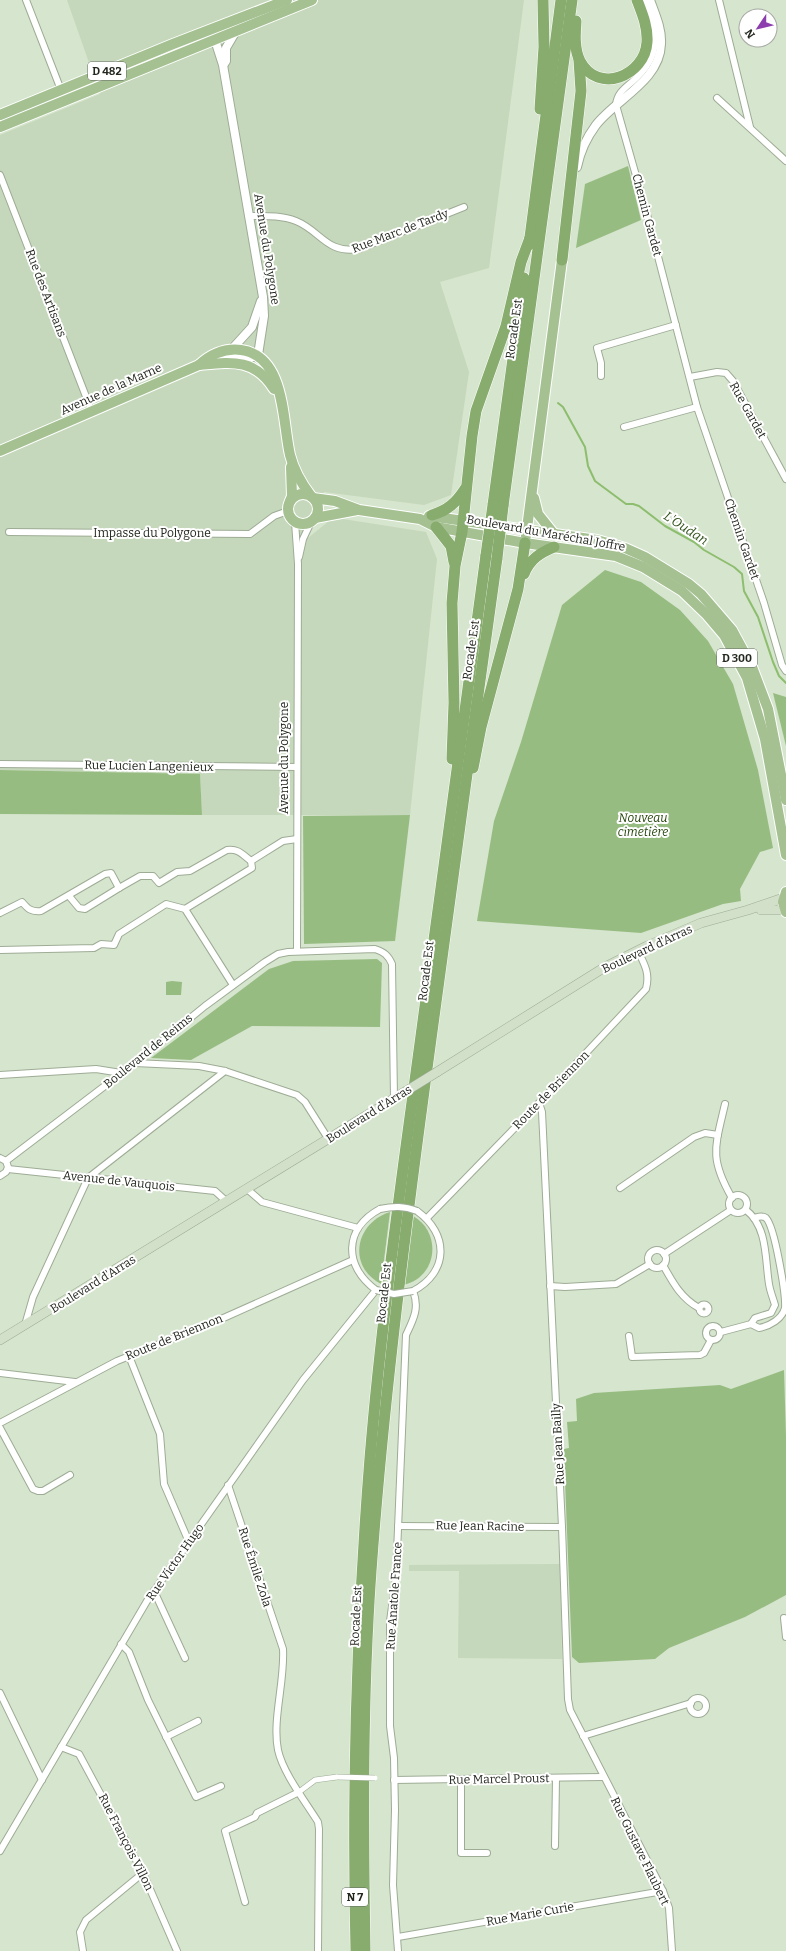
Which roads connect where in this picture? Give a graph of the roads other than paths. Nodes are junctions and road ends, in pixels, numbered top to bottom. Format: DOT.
graph roads {
  1 [pos="26,0"];
  2 [pos="287,0"];
  3 [pos="312,0"];
  4 [pos="543,0"];
  5 [pos="562,0"];
  6 [pos="572,0"];
  7 [pos="578,0"];
  8 [pos="637,0"];
  9 [pos="644,0"];
  10 [pos="650,0"];
  11 [pos="719,0"];
  12 [pos="220,27"];
  13 [pos="236,31"];
  14 [pos="205,32"];
  15 [pos="215,40"];
  16 [pos="579,60"];
  17 [pos="223,65"];
  18 [pos="61,90"];
  19 [pos="716,98"];
  20 [pos="616,105"];
  21 [pos="0,115"];
  22 [pos="0,127"];
  23 [pos="750,127"];
  24 [pos="543,146"];
  25 [pos="786,161"];
  26 [pos="0,175"];
  27 [pos="464,207"];
  28 [pos="249,216"];
  29 [pos="562,260"];
  30 [pos="528,262"];
  31 [pos="523,290"];
  32 [pos="263,297"];
  33 [pos="676,326"];
  34 [pos="232,349"];
  35 [pos="258,355"];
  36 [pos="199,364"];
  37 [pos="601,376"];
  38 [pos="690,377"];
  39 [pos="281,404"];
  40 [pos="697,407"];
  41 [pos="92,412"];
  42 [pos="624,427"];
  43 [pos="538,447"];
  44 [pos="0,451"];
  45 [pos="290,455"];
  46 [pos="786,479"];
  47 [pos="466,486"];
  48 [pos="312,497"];
  49 [pos="289,506"];
  50 [pos="359,510"];
  51 [pos="432,515"];
  52 [pos="313,519"];
  53 [pos="420,519"];
  54 [pos="295,522"];
  55 [pos="462,526"];
  56 [pos="436,527"];
  57 [pos="527,529"];
  58 [pos="9,532"];
  59 [pos="554,534"];
  60 [pos="525,543"];
  61 [pos="554,547"];
  62 [pos="491,556"];
  63 [pos="298,564"];
  64 [pos="455,566"];
  65 [pos="518,590"];
  66 [pos="786,671"];
  67 [pos="0,764"];
  68 [pos="297,767"];
  69 [pos="455,779"];
  70 [pos="786,800"];
  71 [pos="461,809"];
  72 [pos="297,839"];
  73 [pos="786,855"];
  74 [pos="251,861"];
  75 [pos="119,888"];
  76 [pos="785,895"];
  77 [pos="69,896"];
  78 [pos="185,910"];
  79 [pos="748,910"];
  80 [pos="786,911"];
  81 [pos="0,913"];
  82 [pos="0,950"];
  83 [pos="297,951"];
  84 [pos="638,951"];
  85 [pos="233,985"];
  86 [pos="135,1063"];
  87 [pos="225,1071"];
  88 [pos="121,1073"];
  89 [pos="0,1075"];
  90 [pos="394,1098"];
  91 [pos="539,1103"];
  92 [pos="725,1104"];
  93 [pos="718,1135"];
  94 [pos="329,1140"];
  95 [pos="3,1160"];
  96 [pos="8,1169"];
  97 [pos="0,1176"];
  98 [pos="88,1178"];
  99 [pos="620,1188"];
  100 [pos="247,1190"];
  101 [pos="732,1198"];
  102 [pos="226,1202"];
  103 [pos="731,1210"];
  104 [pos="746,1210"];
  105 [pos="427,1218"];
  106 [pos="754,1218"];
  107 [pos="358,1228"];
  108 [pos="664,1254"];
  109 [pos="353,1260"];
  110 [pos="650,1264"];
  111 [pos="663,1265"];
  112 [pos="550,1286"];
  113 [pos="376,1290"];
  114 [pos="413,1291"];
  115 [pos="751,1324"];
  116 [pos="25,1326"];
  117 [pos="711,1326"];
  118 [pos="720,1332"];
  119 [pos="629,1336"];
  120 [pos="0,1340"];
  121 [pos="711,1340"];
  122 [pos="129,1356"];
  123 [pos="0,1374"];
  124 [pos="75,1382"];
  125 [pos="0,1423"];
  126 [pos="0,1428"];
  127 [pos="70,1475"];
  128 [pos="228,1485"];
  129 [pos="398,1526"];
  130 [pos="562,1527"];
  131 [pos="189,1542"];
  132 [pos="154,1591"];
  133 [pos="784,1618"];
  134 [pos="786,1637"];
  135 [pos="121,1644"];
  136 [pos="185,1658"];
  137 [pos="0,1693"];
  138 [pos="691,1702"];
  139 [pos="198,1721"];
  140 [pos="583,1736"];
  141 [pos="166,1737"];
  142 [pos="61,1747"];
  143 [pos="603,1777"];
  144 [pos="374,1778"];
  145 [pos="556,1778"];
  146 [pos="461,1779"];
  147 [pos="42,1780"];
  148 [pos="394,1780"];
  149 [pos="221,1786"];
  150 [pos="299,1792"];
  151 [pos="555,1846"];
  152 [pos="0,1851"];
  153 [pos="487,1853"];
  154 [pos="143,1873"];
  155 [pos="663,1891"];
  156 [pos="244,1902"];
  157 [pos="398,1937"];
  158 [pos="83,1951"];
  159 [pos="177,1951"];
  160 [pos="318,1951"];
  161 [pos="356,1951"];
  162 [pos="365,1951"];
  163 [pos="398,1951"];
  164 [pos="672,1951"];
  1 -- 18 [label="street"];
  2 -- 12 [label="main road, D 482"];
  3 -- 13 [label="main road, D 482"];
  4 -- 24 [label="highway"];
  5 -- 24 [label="highway, Rocade Est"];
  6 -- 30 [label="highway, Rocade Est"];
  7 -- 16 [label="highway"];
  8 -- 16 [label="highway"];
  9 -- 20 [label="street"];
  10 -- 20 [label="street"];
  11 -- 23 [label="street"];
  12 -- 14 [label="main road, D 482"];
  12 -- 15 [label="street"];
  13 -- 15 [label="main road, D 482"];
  13 -- 17 [label="street, Avenue du Polygone"];
  14 -- 15 [label="street"];
  14 -- 18 [label="main road, D 482"];
  15 -- 17 [label="street, Avenue du Polygone"];
  15 -- 22 [label="main road, D 482"];
  16 -- 29 [label="highway"];
  17 -- 28 [label="street, Avenue du Polygone"];
  18 -- 21 [label="main road, D 482"];
  19 -- 23 [label="street"];
  20 -- 29 [label="street"];
  20 -- 33 [label="street, Chemin Gardet"];
  23 -- 25 [label="street"];
  24 -- 30 [label="highway, Rocade Est"];
  26 -- 41 [label="street, Rue des Artisans"];
  27 -- 28 [label="street, Rue Marc de Tardy"];
  28 -- 32 [label="street, Avenue du Polygone"];
  29 -- 43 [label="main road"];
  30 -- 31 [label="highway, Rocade Est"];
  30 -- 31 [label="highway"];
  31 -- 47 [label="highway"];
  31 -- 62 [label="highway, Rocade Est, bridge"];
  32 -- 34 [label="street, Avenue de la Marne"];
  32 -- 35 [label="street, Avenue du Polygone"];
  33 -- 37 [label="street"];
  33 -- 38 [label="street, Chemin Gardet"];
  34 -- 35 [label="main road"];
  34 -- 36 [label="main road, Avenue de la Marne"];
  35 -- 36 [label="street"];
  35 -- 39 [label="main road"];
  36 -- 39 [label="main road"];
  36 -- 41 [label="main road, Avenue de la Marne"];
  38 -- 40 [label="street, Chemin Gardet"];
  38 -- 46 [label="street, Rue Gardet"];
  39 -- 45 [label="main road"];
  40 -- 42 [label="street"];
  40 -- 66 [label="street, Chemin Gardet"];
  41 -- 44 [label="main road, Avenue de la Marne"];
  43 -- 57 [label="main road"];
  43 -- 59 [label="main road"];
  45 -- 48 [label="main road"];
  45 -- 49 [label="main road"];
  47 -- 51 [label="highway"];
  47 -- 55 [label="highway"];
  48 -- 49 [label="main road"];
  48 -- 50 [label="main road, Boulevard du Maréchal Joffre"];
  48 -- 52 [label="main road"];
  49 -- 54 [label="main road"];
  49 -- 58 [label="street, Impasse du Polygone"];
  50 -- 52 [label="main road, Boulevard du Maréchal Joffre"];
  50 -- 53 [label="main road, Boulevard du Maréchal Joffre"];
  51 -- 53 [label="main road, Boulevard du Maréchal Joffre"];
  51 -- 55 [label="main road, Boulevard du Maréchal Joffre"];
  52 -- 54 [label="main road"];
  52 -- 63 [label="street, Avenue du Polygone"];
  53 -- 56 [label="main road, Boulevard du Maréchal Joffre"];
  54 -- 63 [label="street, Avenue du Polygone"];
  55 -- 56 [label="main road, Boulevard du Maréchal Joffre"];
  55 -- 57 [label="main road, Boulevard du Maréchal Joffre / D 300"];
  55 -- 60 [label="main road, Boulevard du Maréchal Joffre / D 300"];
  55 -- 64 [label="highway"];
  56 -- 64 [label="highway"];
  57 -- 59 [label="main road, Boulevard du Maréchal Joffre / D 300"];
  57 -- 60 [label="main road"];
  59 -- 70 [label="main road, Boulevard du Maréchal Joffre / D 300"];
  60 -- 61 [label="main road, Boulevard du Maréchal Joffre / D 300"];
  60 -- 65 [label="highway"];
  61 -- 65 [label="highway"];
  61 -- 73 [label="main road, Boulevard du Maréchal Joffre / D 300"];
  62 -- 69 [label="highway, Rocade Est"];
  62 -- 71 [label="highway, Rocade Est"];
  63 -- 68 [label="street, Avenue du Polygone"];
  64 -- 69 [label="highway"];
  65 -- 71 [label="highway"];
  67 -- 68 [label="street, Rue Lucien Langenieux"];
  68 -- 72 [label="street, Avenue du Polygone"];
  69 -- 161 [label="highway, Rocade Est / N 7"];
  71 -- 162 [label="highway, Rocade Est"];
  72 -- 74 [label="street"];
  72 -- 83 [label="street, Avenue du Polygone"];
  74 -- 75 [label="street"];
  74 -- 78 [label="street"];
  75 -- 77 [label="street"];
  75 -- 77 [label="street"];
  76 -- 79 [label="main road, Boulevard d'Arras"];
  76 -- 80 [label="main road"];
  77 -- 81 [label="street"];
  78 -- 82 [label="street"];
  78 -- 85 [label="street"];
  79 -- 80 [label="main road, Boulevard d'Arras"];
  79 -- 84 [label="main road, Boulevard d'Arras"];
  83 -- 85 [label="street, Boulevard de Reims"];
  83 -- 90 [label="street, Boulevard de Reims"];
  84 -- 90 [label="main road, Boulevard d'Arras, bridge"];
  84 -- 91 [label="street, Route de Briennon"];
  85 -- 86 [label="street, Boulevard de Reims"];
  86 -- 87 [label="street"];
  86 -- 88 [label="street, Boulevard de Reims"];
  87 -- 94 [label="street"];
  87 -- 98 [label="street"];
  88 -- 89 [label="street"];
  88 -- 95 [label="street, Boulevard de Reims"];
  90 -- 94 [label="main road, Boulevard d'Arras"];
  91 -- 105 [label="street, Route de Briennon"];
  91 -- 112 [label="street, Rue Jean Bailly"];
  92 -- 93 [label="street"];
  93 -- 99 [label="street"];
  93 -- 101 [label="street"];
  94 -- 100 [label="main road, Boulevard d'Arras"];
  95 -- 96 [label="street"];
  96 -- 97 [label="street"];
  96 -- 98 [label="street, Avenue de Vauquois"];
  98 -- 102 [label="street, Avenue de Vauquois"];
  98 -- 116 [label="street"];
  100 -- 102 [label="main road, Boulevard d'Arras"];
  100 -- 107 [label="street"];
  101 -- 103 [label="street"];
  101 -- 104 [label="street"];
  102 -- 116 [label="main road, Boulevard d'Arras"];
  103 -- 104 [label="street"];
  103 -- 108 [label="street"];
  104 -- 106 [label="street"];
  105 -- 107 [label="street, bridge"];
  105 -- 114 [label="street"];
  106 -- 115 [label="street"];
  106 -- 115 [label="street"];
  107 -- 109 [label="street"];
  108 -- 110 [label="street"];
  108 -- 111 [label="street"];
  109 -- 113 [label="street"];
  109 -- 122 [label="street, Route de Briennon"];
  110 -- 111 [label="street"];
  110 -- 112 [label="street"];
  111 -- 117 [label="street"];
  112 -- 130 [label="street, Rue Jean Bailly"];
  113 -- 114 [label="street, bridge"];
  113 -- 128 [label="street, Rue Victor Hugo"];
  114 -- 129 [label="street, Rue Anatole France"];
  115 -- 118 [label="street"];
  116 -- 120 [label="main road, Boulevard d'Arras"];
  117 -- 118 [label="street"];
  117 -- 121 [label="street"];
  118 -- 121 [label="street"];
  119 -- 121 [label="street"];
  122 -- 124 [label="street, Route de Briennon"];
  122 -- 131 [label="street"];
  123 -- 124 [label="street"];
  124 -- 125 [label="street, Route de Briennon"];
  126 -- 127 [label="street"];
  128 -- 131 [label="street, Rue Victor Hugo"];
  128 -- 150 [label="street, Rue Émile Zola"];
  129 -- 130 [label="street, Rue Jean Racine"];
  129 -- 148 [label="street, Rue Anatole France"];
  130 -- 140 [label="street, Rue Jean Bailly"];
  131 -- 132 [label="street, Rue Victor Hugo"];
  132 -- 135 [label="street, Rue Victor Hugo"];
  132 -- 136 [label="street"];
  133 -- 134 [label="street"];
  135 -- 141 [label="street"];
  135 -- 142 [label="street, Rue Victor Hugo"];
  137 -- 147 [label="street"];
  138 -- 140 [label="street"];
  139 -- 141 [label="street"];
  140 -- 143 [label="street, Rue Jean Bailly"];
  141 -- 149 [label="street"];
  142 -- 147 [label="street, Rue Victor Hugo"];
  142 -- 154 [label="street, Rue François Villon"];
  143 -- 145 [label="street, Rue Marcel Proust"];
  143 -- 155 [label="street, Rue Gustave Flaubert"];
  144 -- 150 [label="street, bridge"];
  145 -- 146 [label="street, Rue Marcel Proust"];
  145 -- 151 [label="street"];
  146 -- 148 [label="street, Rue Marcel Proust"];
  146 -- 153 [label="street"];
  147 -- 152 [label="street, Rue Victor Hugo"];
  148 -- 157 [label="street, Rue Anatole France"];
  150 -- 156 [label="street"];
  150 -- 160 [label="street, Rue Émile Zola"];
  154 -- 158 [label="street"];
  154 -- 159 [label="street, Rue François Villon"];
  155 -- 157 [label="street, Rue Marie Curie"];
  155 -- 164 [label="street, Rue Gustave Flaubert"];
  157 -- 163 [label="street, Rue Anatole France"];
}
